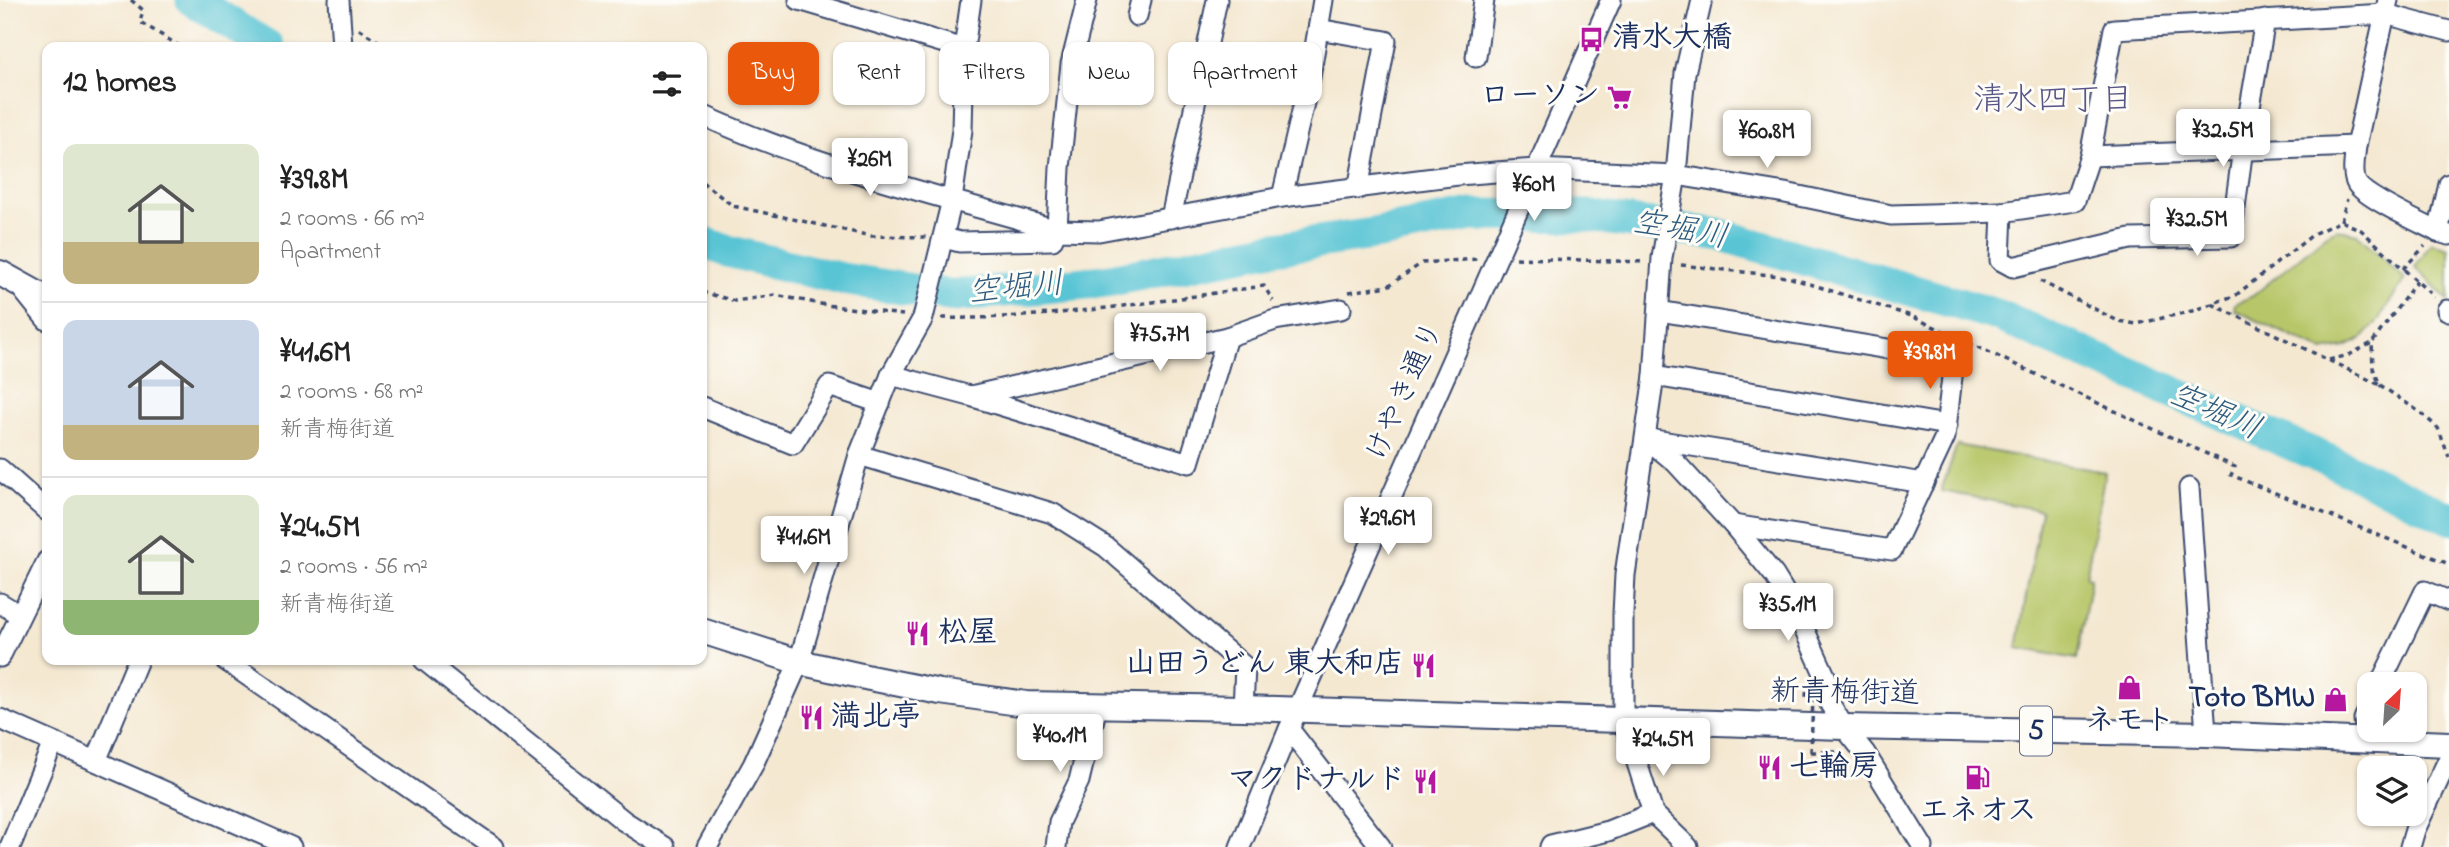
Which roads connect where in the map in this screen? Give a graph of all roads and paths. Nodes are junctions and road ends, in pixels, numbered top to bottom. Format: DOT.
graph roads {
  1 [pos="131,0"];
  2 [pos="799,0"];
  3 [pos="971,0"];
  4 [pos="1087,0"];
  5 [pos="1217,0"];
  6 [pos="1323,0"];
  7 [pos="1484,0"];
  8 [pos="1611,0"];
  9 [pos="1702,0"];
  10 [pos="2386,7"];
  11 [pos="340,8"];
  12 [pos="2265,20"];
  13 [pos="1318,29"];
  14 [pos="2449,31"];
  15 [pos="173,42"];
  16 [pos="342,42"];
  17 [pos="381,42"];
  18 [pos="940,42"];
  19 [pos="965,42"];
  20 [pos="1476,57"];
  21 [pos="963,105"];
  22 [pos="707,117"];
  23 [pos="2356,146"];
  24 [pos="2243,148"];
  25 [pos="2090,156"];
  26 [pos="1533,174"];
  27 [pos="1675,177"];
  28 [pos="2449,184"];
  29 [pos="707,185"];
  30 [pos="1358,189"];
  31 [pos="1282,197"];
  32 [pos="952,200"];
  33 [pos="2002,212"];
  34 [pos="1171,218"];
  35 [pos="1057,230"];
  36 [pos="2444,234"];
  37 [pos="943,240"];
  38 [pos="1499,255"];
  39 [pos="1662,261"];
  40 [pos="2013,267"];
  41 [pos="2403,269"];
  42 [pos="8,278"];
  43 [pos="2417,281"];
  44 [pos="707,293"];
  45 [pos="42,296"];
  46 [pos="1339,301"];
  47 [pos="1274,303"];
  48 [pos="2212,304"];
  49 [pos="2448,310"];
  50 [pos="1659,311"];
  51 [pos="42,315"];
  52 [pos="923,316"];
  53 [pos="1227,337"];
  54 [pos="2372,343"];
  55 [pos="2329,360"];
  56 [pos="891,375"];
  57 [pos="1654,376"];
  58 [pos="2380,385"];
  59 [pos="970,396"];
  60 [pos="880,403"];
  61 [pos="707,409"];
  62 [pos="1947,425"];
  63 [pos="1647,439"];
  64 [pos="859,455"];
  65 [pos="2449,457"];
  66 [pos="0,469"];
  67 [pos="1924,483"];
  68 [pos="2189,488"];
  69 [pos="42,506"];
  70 [pos="1733,525"];
  71 [pos="2449,564"];
  72 [pos="42,571"];
  73 [pos="2449,601"];
  74 [pos="0,603"];
  75 [pos="20,615"];
  76 [pos="707,633"];
  77 [pos="0,657"];
  78 [pos="799,662"];
  79 [pos="136,665"];
  80 [pos="232,665"];
  81 [pos="430,665"];
  82 [pos="2386,672"];
  83 [pos="1813,697"];
  84 [pos="1097,706"];
  85 [pos="1243,708"];
  86 [pos="0,719"];
  87 [pos="1623,719"];
  88 [pos="1293,720"];
  89 [pos="1844,727"];
  90 [pos="2206,734"];
  91 [pos="2357,740"];
  92 [pos="2408,742"];
  93 [pos="53,743"];
  94 [pos="2449,744"];
  95 [pos="1843,752"];
  96 [pos="2449,758"];
  97 [pos="96,761"];
  98 [pos="1653,813"];
  99 [pos="10,847"];
  100 [pos="291,847"];
  101 [pos="494,847"];
  102 [pos="665,847"];
  103 [pos="707,847"];
  104 [pos="1056,847"];
  105 [pos="1240,847"];
  106 [pos="1381,847"];
  107 [pos="1550,847"];
  108 [pos="1688,847"];
  109 [pos="1923,847"];
  110 [pos="2410,847"];
  1 -- 15 [label="path"];
  2 -- 18 [label="street"];
  3 -- 19 [label="street"];
  4 -- 35 [label="street"];
  5 -- 34 [label="street"];
  6 -- 13 [label="street"];
  7 -- 20 [label="street"];
  8 -- 26 [label="street, けやき通り"];
  9 -- 27 [label="street"];
  10 -- 12 [label="street"];
  10 -- 14 [label="street"];
  10 -- 23 [label="street"];
  11 -- 16 [label="street"];
  11 -- 17 [label="path"];
  12 -- 24 [label="street"];
  12 -- 25 [label="street"];
  13 -- 30 [label="street"];
  13 -- 31 [label="street"];
  21 -- 32 [label="street"];
  22 -- 32 [label="street"];
  23 -- 24 [label="street"];
  23 -- 36 [label="street"];
  24 -- 25 [label="street"];
  24 -- 40 [label="street"];
  25 -- 33 [label="street"];
  26 -- 27 [label="street"];
  26 -- 30 [label="street"];
  26 -- 38 [label="street, けやき通り"];
  27 -- 33 [label="street"];
  27 -- 39 [label="street"];
  28 -- 36 [label="street"];
  29 -- 37 [label="path"];
  30 -- 31 [label="street"];
  31 -- 34 [label="street"];
  32 -- 35 [label="street"];
  32 -- 37 [label="street"];
  33 -- 40 [label="street"];
  34 -- 35 [label="street"];
  35 -- 37 [label="street"];
  36 -- 41 [label="path"];
  37 -- 52 [label="street"];
  38 -- 39 [label="path"];
  38 -- 46 [label="path"];
  38 -- 88 [label="street, けやき通り"];
  39 -- 50 [label="street"];
  39 -- 71 [label="path"];
  40 -- 48 [label="path"];
  41 -- 43 [label="path"];
  41 -- 48 [label="path"];
  42 -- 45 [label="main road"];
  42 -- 51 [label="street"];
  43 -- 49 [label="path"];
  43 -- 54 [label="path"];
  44 -- 52 [label="path"];
  46 -- 53 [label="street"];
  47 -- 52 [label="path"];
  48 -- 55 [label="path"];
  50 -- 57 [label="street"];
  50 -- 62 [label="street"];
  52 -- 56 [label="street"];
  53 -- 59 [label="street"];
  53 -- 59 [label="street"];
  54 -- 55 [label="path"];
  54 -- 58 [label="path"];
  55 -- 58 [label="path"];
  56 -- 59 [label="street"];
  56 -- 60 [label="street"];
  57 -- 62 [label="street"];
  57 -- 63 [label="street"];
  58 -- 65 [label="path"];
  60 -- 61 [label="street"];
  60 -- 64 [label="street"];
  62 -- 67 [label="street"];
  63 -- 67 [label="street"];
  63 -- 70 [label="street"];
  63 -- 87 [label="street"];
  64 -- 78 [label="street"];
  64 -- 85 [label="street"];
  66 -- 69 [label="street"];
  67 -- 70 [label="street"];
  68 -- 90 [label="street"];
  70 -- 89 [label="street"];
  72 -- 75 [label="street"];
  73 -- 82 [label="street"];
  74 -- 75 [label="street"];
  75 -- 77 [label="street"];
  76 -- 78 [label="main road, 新青梅街道 / 5"];
  78 -- 84 [label="main road, 新青梅街道 / 5"];
  78 -- 103 [label="street"];
  79 -- 97 [label="street"];
  80 -- 101 [label="street"];
  81 -- 102 [label="street"];
  83 -- 95 [label="path, bridge"];
  84 -- 85 [label="main road, 新青梅街道 / 5"];
  84 -- 104 [label="street"];
  85 -- 88 [label="main road, 新青梅街道 / 5"];
  86 -- 93 [label="street"];
  87 -- 88 [label="main road, 新青梅街道 / 5"];
  87 -- 89 [label="main road, 新青梅街道 / 5"];
  87 -- 98 [label="street"];
  88 -- 105 [label="street, けやき通り"];
  88 -- 106 [label="street"];
  89 -- 90 [label="main road, 新青梅街道 / 5"];
  89 -- 109 [label="street"];
  90 -- 91 [label="main road, 新青梅街道 / 5"];
  92 -- 94 [label="main road, 新青梅街道 / 5"];
  93 -- 97 [label="street"];
  93 -- 99 [label="street"];
  96 -- 110 [label="street"];
  97 -- 100 [label="street"];
  98 -- 107 [label="street"];
  98 -- 108 [label="street"];
}
